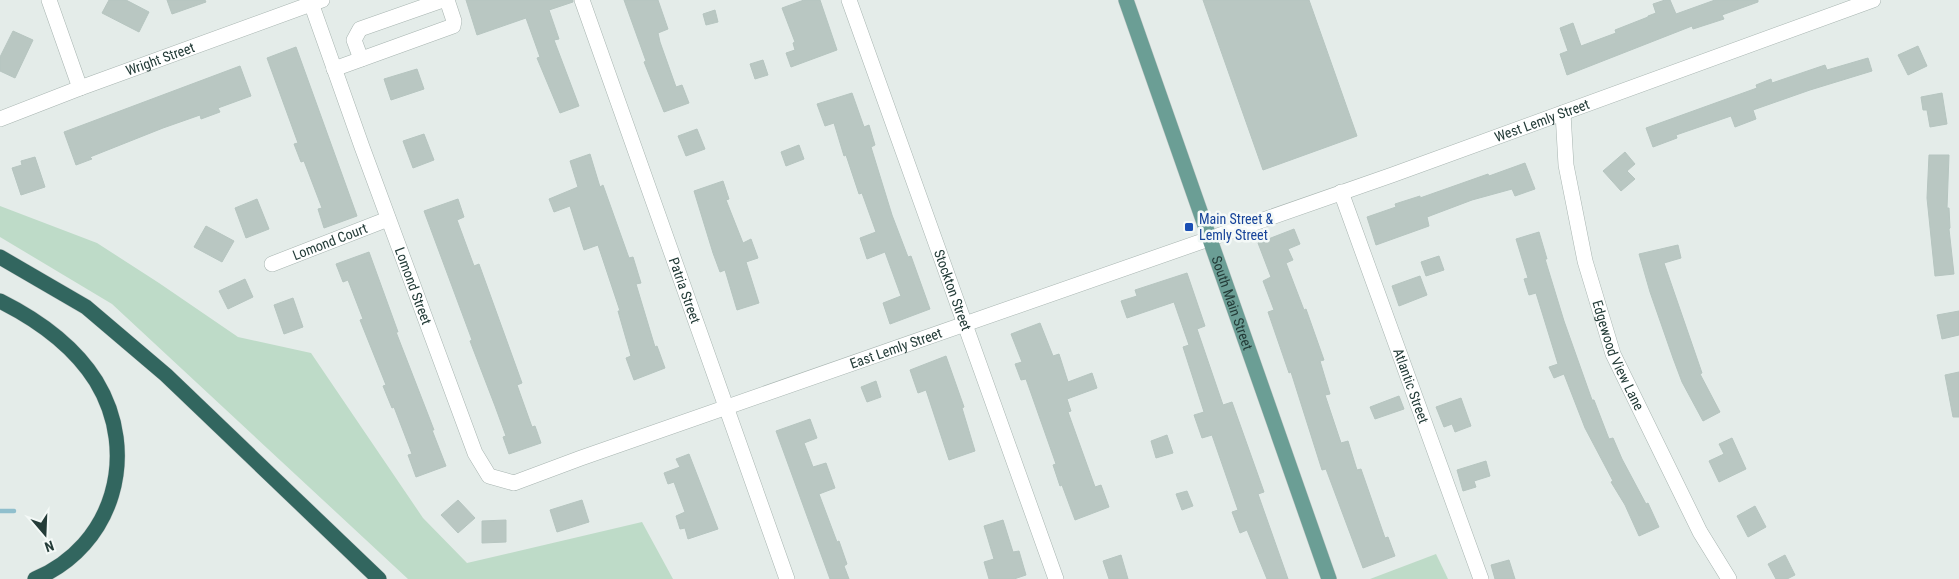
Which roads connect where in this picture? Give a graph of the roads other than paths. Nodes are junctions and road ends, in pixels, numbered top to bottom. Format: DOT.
graph roads {
  1 [pos="49,0"];
  2 [pos="445,0"];
  3 [pos="582,0"];
  4 [pos="849,0"];
  5 [pos="1126,0"];
  6 [pos="1873,0"];
  7 [pos="314,1"];
  8 [pos="361,59"];
  9 [pos="334,69"];
  10 [pos="80,88"];
  11 [pos="1563,113"];
  12 [pos="0,119"];
  13 [pos="1341,192"];
  14 [pos="388,219"];
  15 [pos="1210,238"];
  16 [pos="0,257"];
  17 [pos="272,264"];
  18 [pos="0,301"];
  19 [pos="965,325"];
  20 [pos="726,408"];
  21 [pos="581,458"];
  22 [pos="35,579"];
  23 [pos="379,579"];
  24 [pos="787,579"];
  25 [pos="1056,579"];
  26 [pos="1329,579"];
  27 [pos="1481,579"];
  28 [pos="1729,579"];
  1 -- 10 [label="street"];
  2 -- 8 [label="street"];
  2 -- 8 [label="street"];
  3 -- 20 [label="street, Patria Street"];
  4 -- 19 [label="street, Stockton Street"];
  5 -- 15 [label="main road, South Main Street"];
  6 -- 11 [label="street, West Lemly Street"];
  7 -- 9 [label="street, Lomond Street"];
  7 -- 10 [label="street, Wright Street"];
  8 -- 9 [label="street"];
  9 -- 14 [label="street, Lomond Street"];
  10 -- 12 [label="street, Wright Street"];
  11 -- 13 [label="street, West Lemly Street"];
  11 -- 28 [label="street, Edgewood View Lane"];
  13 -- 15 [label="street, West Lemly Street"];
  13 -- 27 [label="street, Atlantic Street"];
  14 -- 17 [label="street, Lomond Court"];
  14 -- 21 [label="street, Lomond Street"];
  15 -- 19 [label="street, East Lemly Street"];
  15 -- 26 [label="main road, South Main Street"];
  16 -- 23 [label="highway"];
  18 -- 22 [label="highway"];
  19 -- 20 [label="street, East Lemly Street"];
  19 -- 25 [label="street, Stockton Street"];
  20 -- 21 [label="street, East Lemly Street"];
  20 -- 24 [label="street, Patria Street"];
}
